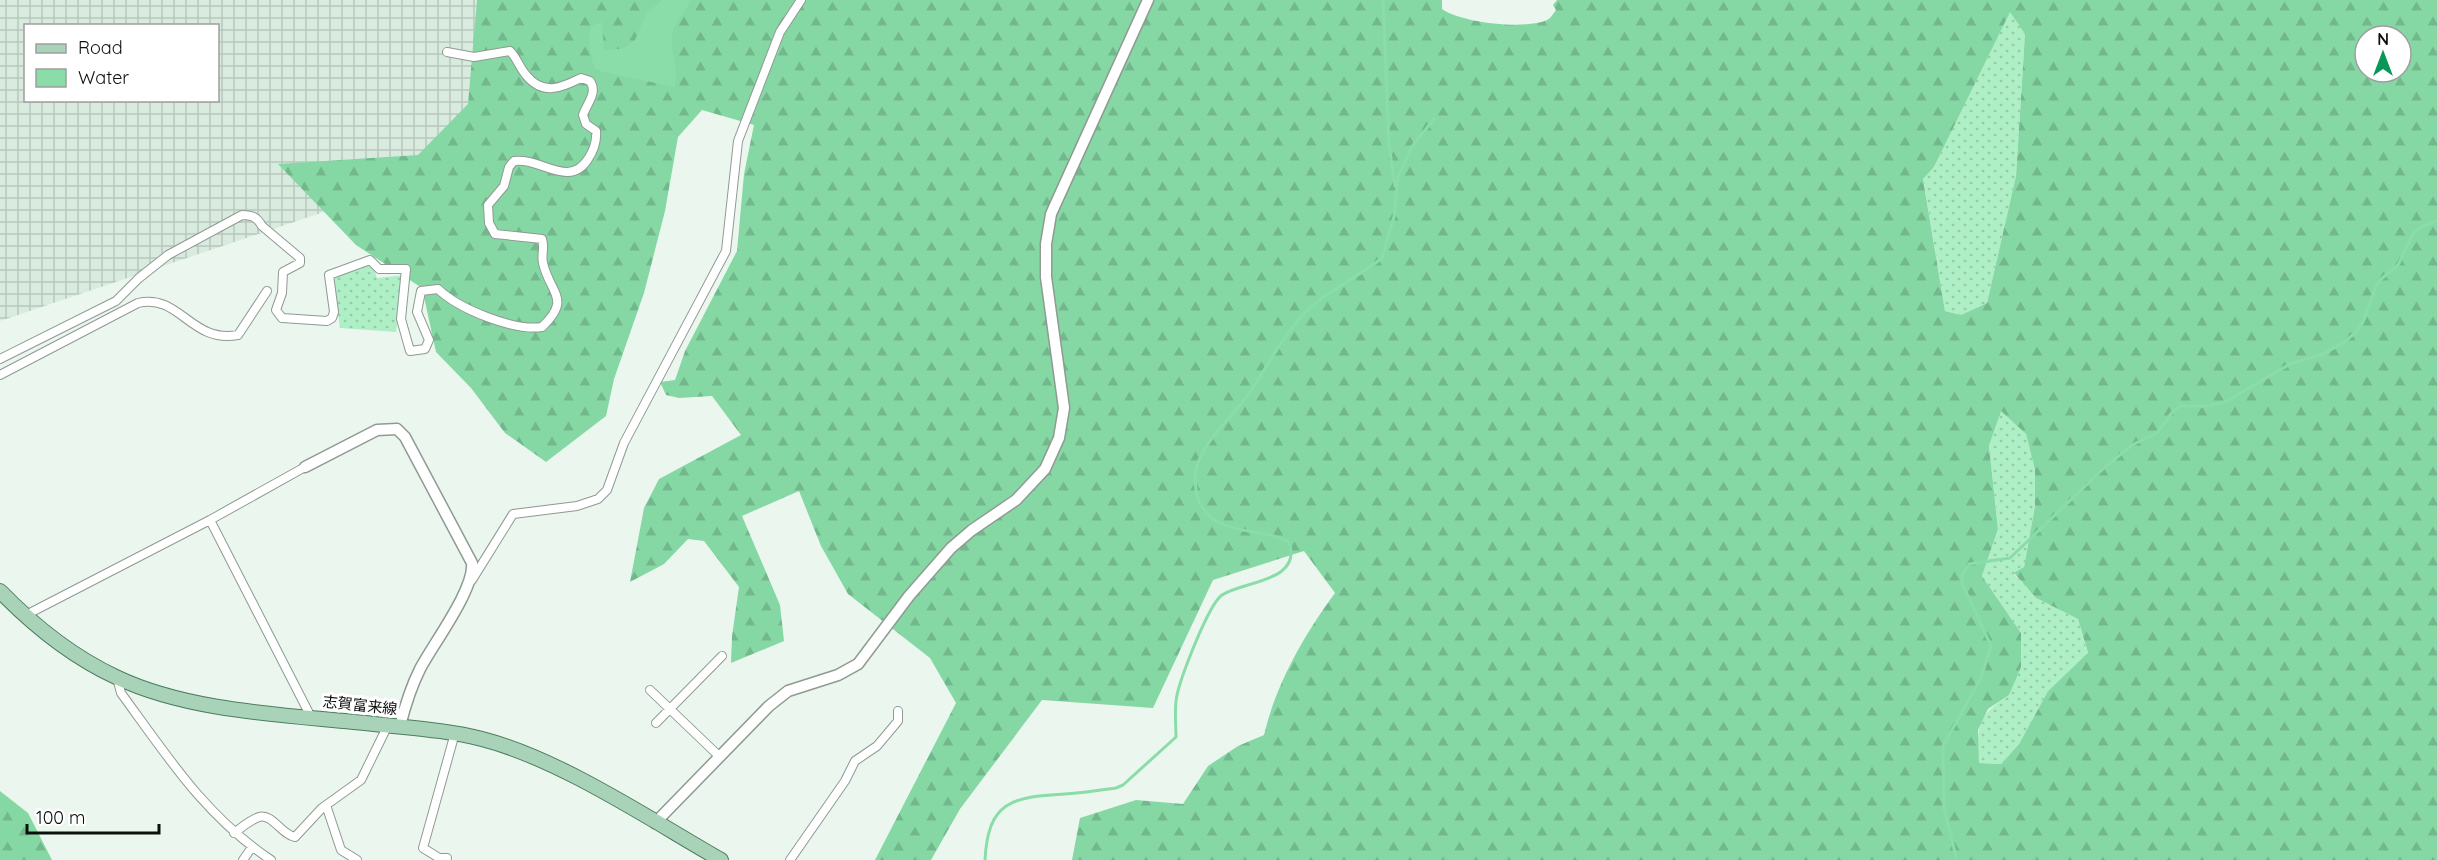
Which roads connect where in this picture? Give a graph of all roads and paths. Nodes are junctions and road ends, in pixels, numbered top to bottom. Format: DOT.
graph roads {
  1 [pos="801,0"];
  2 [pos="1148,0"];
  3 [pos="447,52"];
  4 [pos="267,291"];
  5 [pos="0,359"];
  6 [pos="0,375"];
  7 [pos="305,467"];
  8 [pos="210,520"];
  9 [pos="470,582"];
  10 [pos="0,591"];
  11 [pos="24,616"];
  12 [pos="722,656"];
  13 [pos="117,678"];
  14 [pos="650,690"];
  15 [pos="670,710"];
  16 [pos="898,711"];
  17 [pos="311,717"];
  18 [pos="656,723"];
  19 [pos="394,726"];
  20 [pos="455,733"];
  21 [pos="720,757"];
  22 [pos="326,805"];
  23 [pos="655,823"];
  24 [pos="234,833"];
  25 [pos="252,847"];
  26 [pos="447,858"];
  27 [pos="243,860"];
  28 [pos="271,860"];
  29 [pos="357,860"];
  30 [pos="721,860"];
  31 [pos="790,860"];
  1 -- 9 [label="street"];
  2 -- 21 [label="street"];
  3 -- 5 [label="street"];
  4 -- 6 [label="street"];
  7 -- 8 [label="street"];
  7 -- 9 [label="street"];
  8 -- 11 [label="street"];
  8 -- 17 [label="street"];
  9 -- 19 [label="street"];
  10 -- 11 [label="main road, 志賀富来線"];
  11 -- 13 [label="main road, 志賀富来線"];
  12 -- 15 [label="street"];
  13 -- 17 [label="main road, 志賀富来線"];
  13 -- 24 [label="street"];
  14 -- 15 [label="street"];
  15 -- 18 [label="street"];
  15 -- 21 [label="street"];
  16 -- 31 [label="street"];
  17 -- 19 [label="main road, 志賀富来線"];
  19 -- 20 [label="main road, 志賀富来線"];
  19 -- 22 [label="street"];
  20 -- 23 [label="main road, 志賀富来線"];
  20 -- 26 [label="street"];
  21 -- 23 [label="street"];
  22 -- 24 [label="street"];
  22 -- 29 [label="street"];
  23 -- 30 [label="main road, 志賀富来線"];
  24 -- 25 [label="street"];
  25 -- 27 [label="street"];
  25 -- 28 [label="street"];
}
